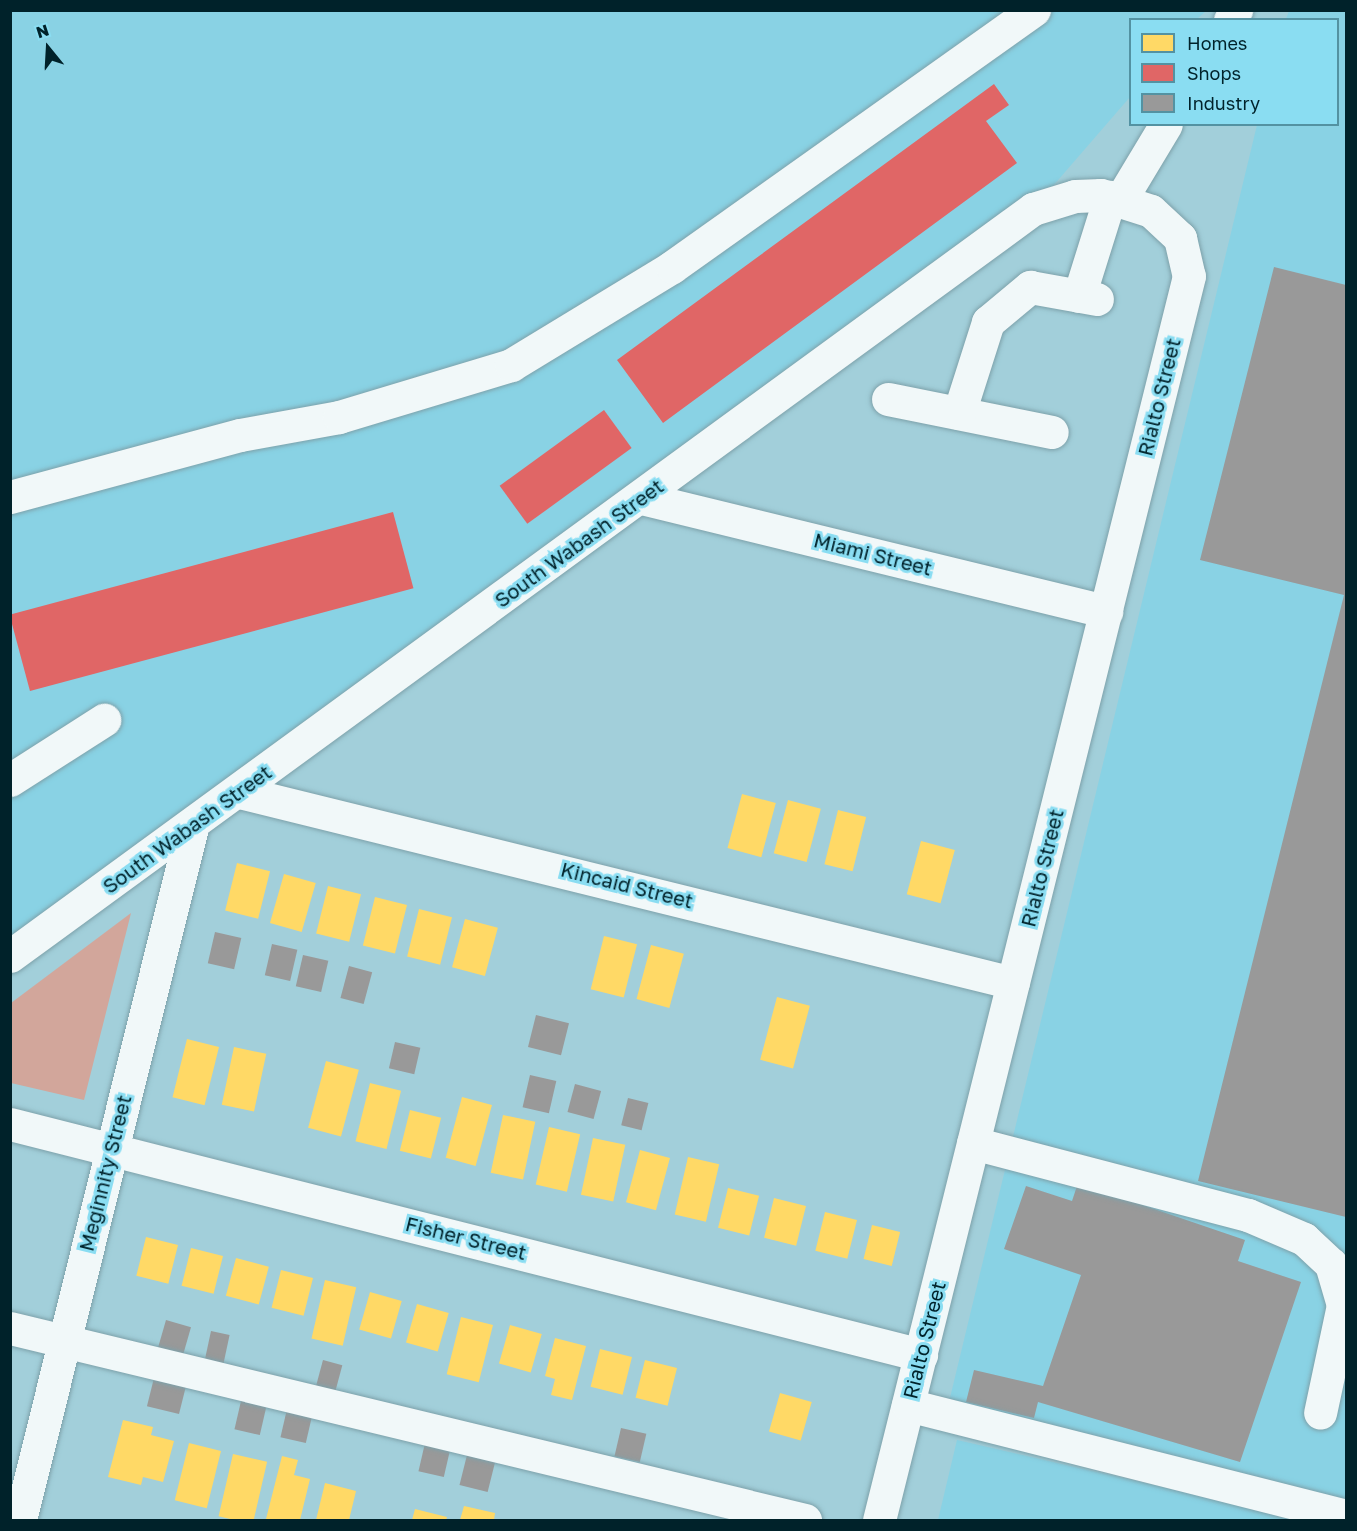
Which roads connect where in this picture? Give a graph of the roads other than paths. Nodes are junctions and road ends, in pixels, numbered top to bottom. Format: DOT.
graph roads {
  1 [pos="1034,10"];
  2 [pos="1165,126"];
  3 [pos="1116,198"];
  4 [pos="1165,221"];
  5 [pos="888,399"];
  6 [pos="958,413"];
  7 [pos="1052,432"];
  8 [pos="10,496"];
  9 [pos="640,498"];
  10 [pos="1106,611"];
  11 [pos="104,720"];
  12 [pos="10,780"];
  13 [pos="239,792"];
  14 [pos="192,826"];
  15 [pos="10,956"];
  16 [pos="1013,983"];
  17 [pos="10,1124"];
  18 [pos="974,1143"];
  19 [pos="111,1148"];
  20 [pos="10,1328"];
  21 [pos="63,1342"];
  22 [pos="921,1354"];
  23 [pos="908,1405"];
  24 [pos="1320,1413"];
  25 [pos="1347,1516"];
  26 [pos="20,1521"];
  27 [pos="805,1521"];
  28 [pos="879,1521"];
  1 -- 8 [label="street"];
  2 -- 3 [label="street"];
  3 -- 4 [label="street, South Wabash Street"];
  3 -- 6 [label="street"];
  3 -- 9 [label="street, South Wabash Street"];
  4 -- 10 [label="street, Rialto Street"];
  5 -- 6 [label="street"];
  6 -- 7 [label="street"];
  9 -- 10 [label="street, Miami Street"];
  9 -- 13 [label="street, South Wabash Street"];
  10 -- 16 [label="street, Rialto Street"];
  11 -- 12 [label="street"];
  13 -- 14 [label="street, South Wabash Street"];
  13 -- 16 [label="street, Kincaid Street"];
  14 -- 15 [label="street, South Wabash Street"];
  14 -- 19 [label="street, Meginnity Street"];
  16 -- 18 [label="street, Rialto Street"];
  17 -- 19 [label="street, Fisher Street"];
  18 -- 22 [label="street, Rialto Street"];
  18 -- 24 [label="street"];
  19 -- 21 [label="street, Meginnity Street"];
  19 -- 22 [label="street, Fisher Street"];
  20 -- 21 [label="street"];
  21 -- 26 [label="street, Meginnity Street"];
  21 -- 27 [label="street"];
  22 -- 23 [label="street, Rialto Street"];
  23 -- 25 [label="street"];
  23 -- 28 [label="street, Rialto Street"];
}
